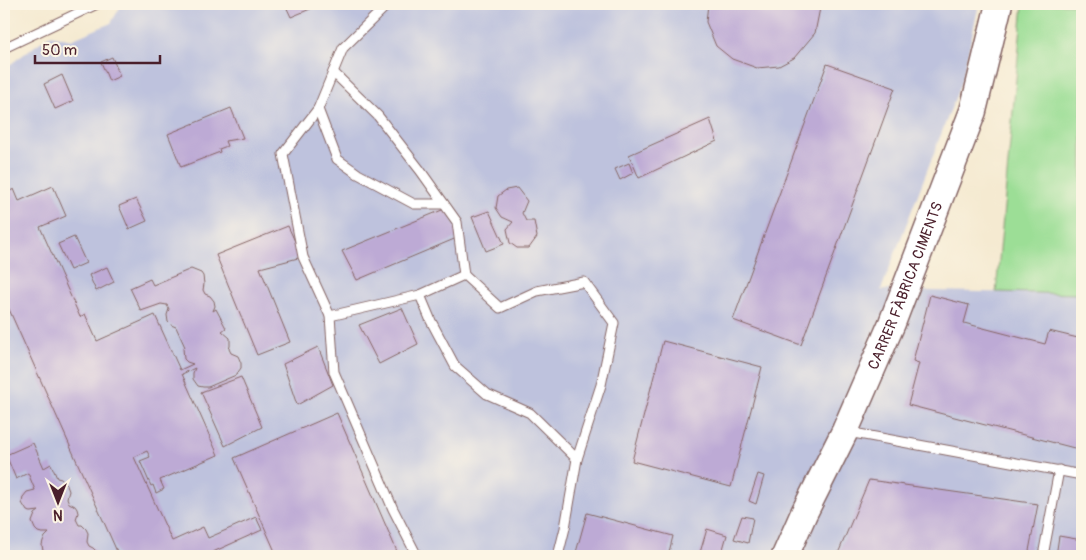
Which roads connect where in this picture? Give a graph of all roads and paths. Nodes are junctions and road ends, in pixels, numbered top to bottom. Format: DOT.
graph roads {
  1 [pos="97,4"];
  2 [pos="388,4"];
  3 [pos="998,4"];
  4 [pos="4,48"];
  5 [pos="333,72"];
  6 [pos="318,109"];
  7 [pos="444,204"];
  8 [pos="464,275"];
  9 [pos="420,295"];
  10 [pos="330,316"];
  11 [pos="845,431"];
  12 [pos="577,459"];
  13 [pos="1059,470"];
  14 [pos="1082,475"];
  15 [pos="417,556"];
  16 [pos="558,556"];
  17 [pos="785,556"];
  18 [pos="1043,556"];
  1 -- 4 [label="lane"];
  2 -- 5 [label="lane"];
  3 -- 11 [label="street, CARRER FÀBRICA CIMENTS"];
  5 -- 6 [label="lane"];
  5 -- 7 [label="lane"];
  6 -- 7 [label="lane"];
  6 -- 10 [label="lane"];
  7 -- 8 [label="lane"];
  8 -- 9 [label="lane"];
  8 -- 12 [label="lane"];
  9 -- 10 [label="lane"];
  9 -- 12 [label="lane"];
  10 -- 15 [label="lane"];
  11 -- 13 [label="lane"];
  11 -- 17 [label="street, CARRER FÀBRICA CIMENTS"];
  12 -- 16 [label="lane"];
  13 -- 14 [label="lane"];
  13 -- 18 [label="lane"];
}
